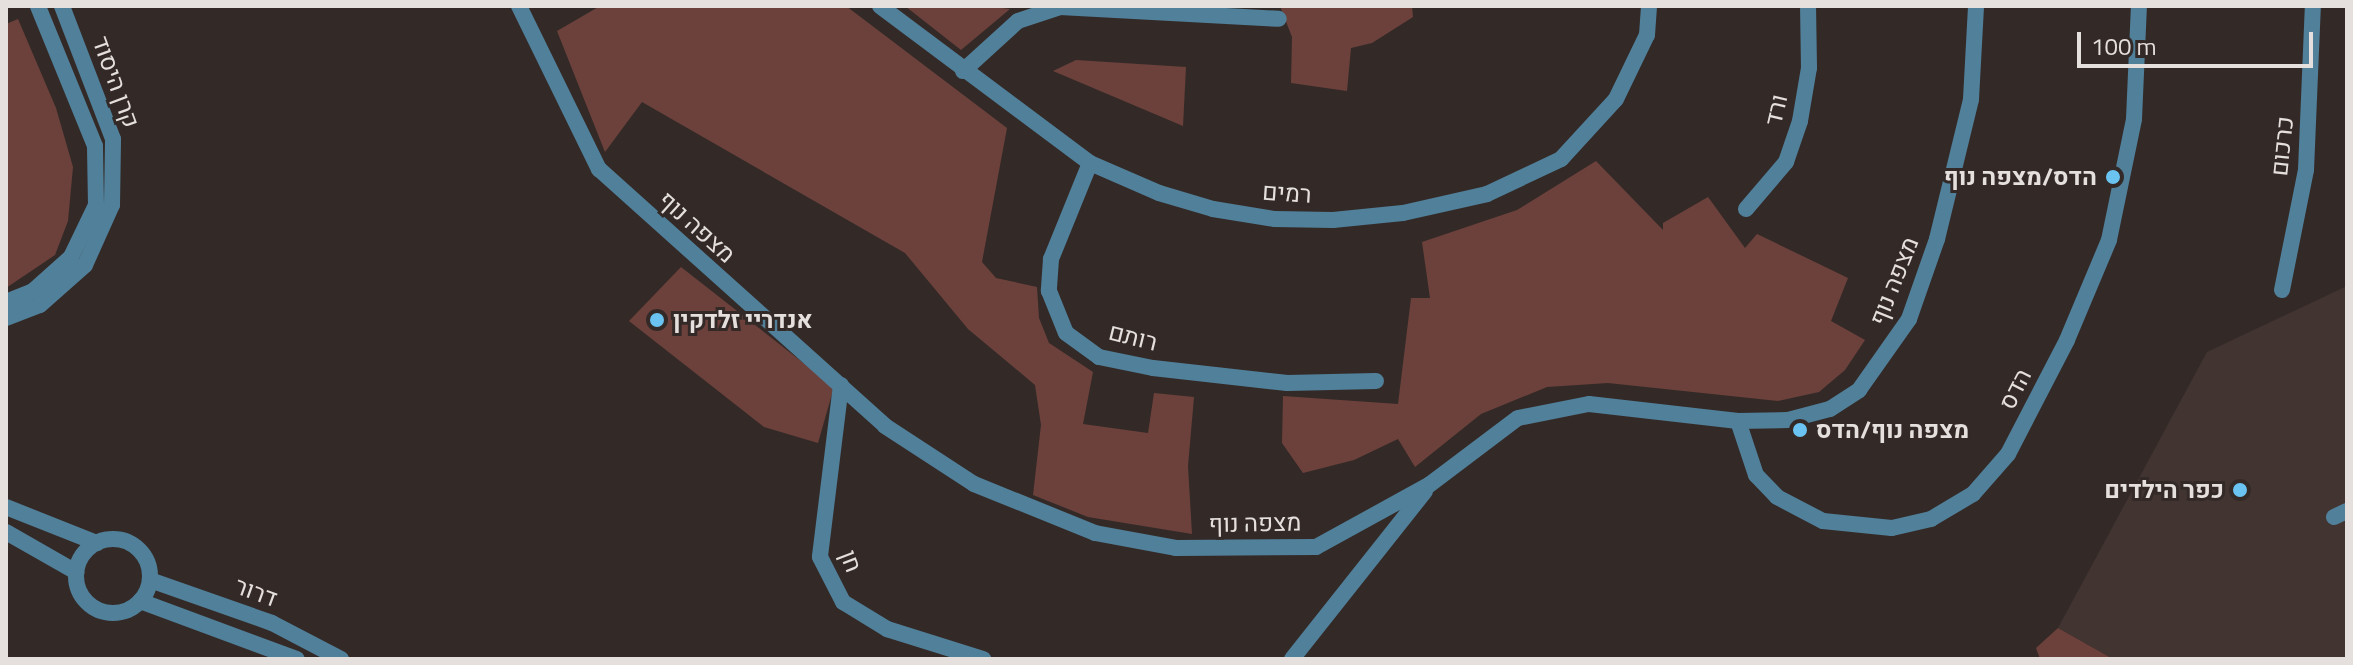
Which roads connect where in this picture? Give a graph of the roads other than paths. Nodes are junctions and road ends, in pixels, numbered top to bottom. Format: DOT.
graph roads {
  1 [pos="38,6"];
  2 [pos="62,6"];
  3 [pos="519,6"];
  4 [pos="880,6"];
  5 [pos="1649,6"];
  6 [pos="1808,6"];
  7 [pos="1976,6"];
  8 [pos="2139,6"];
  9 [pos="2313,6"];
  10 [pos="1279,19"];
  11 [pos="963,71"];
  12 [pos="1090,163"];
  13 [pos="1746,209"];
  14 [pos="2282,290"];
  15 [pos="6,302"];
  16 [pos="6,318"];
  17 [pos="1376,381"];
  18 [pos="841,385"];
  19 [pos="1738,421"];
  20 [pos="1429,485"];
  21 [pos="6,507"];
  22 [pos="6,532"];
  23 [pos="97,543"];
  24 [pos="76,572"];
  25 [pos="150,580"];
  26 [pos="140,601"];
  27 [pos="297,659"];
  28 [pos="341,659"];
  29 [pos="983,659"];
  30 [pos="1292,659"];
  1 -- 15 [label="street, קרן היסוד"];
  2 -- 16 [label="street, קרן היסוד"];
  3 -- 18 [label="street, מצפה נוף"];
  4 -- 11 [label="street, רמים"];
  5 -- 12 [label="street, רמים"];
  6 -- 13 [label="street, ורד"];
  7 -- 19 [label="street, מצפה נוף"];
  8 -- 19 [label="street, הדס"];
  9 -- 14 [label="street, כרכום"];
  10 -- 11 [label="street"];
  11 -- 12 [label="street, רמים"];
  12 -- 17 [label="street, רותם"];
  18 -- 20 [label="street, מצפה נוף"];
  18 -- 29 [label="street, חן"];
  19 -- 20 [label="street, מצפה נוף"];
  20 -- 30 [label="street"];
  21 -- 23 [label="street"];
  22 -- 24 [label="street"];
  23 -- 24 [label="street"];
  23 -- 25 [label="street"];
  24 -- 26 [label="street"];
  25 -- 26 [label="street"];
  25 -- 28 [label="street, דרור"];
  26 -- 27 [label="street, דרור"];
}
